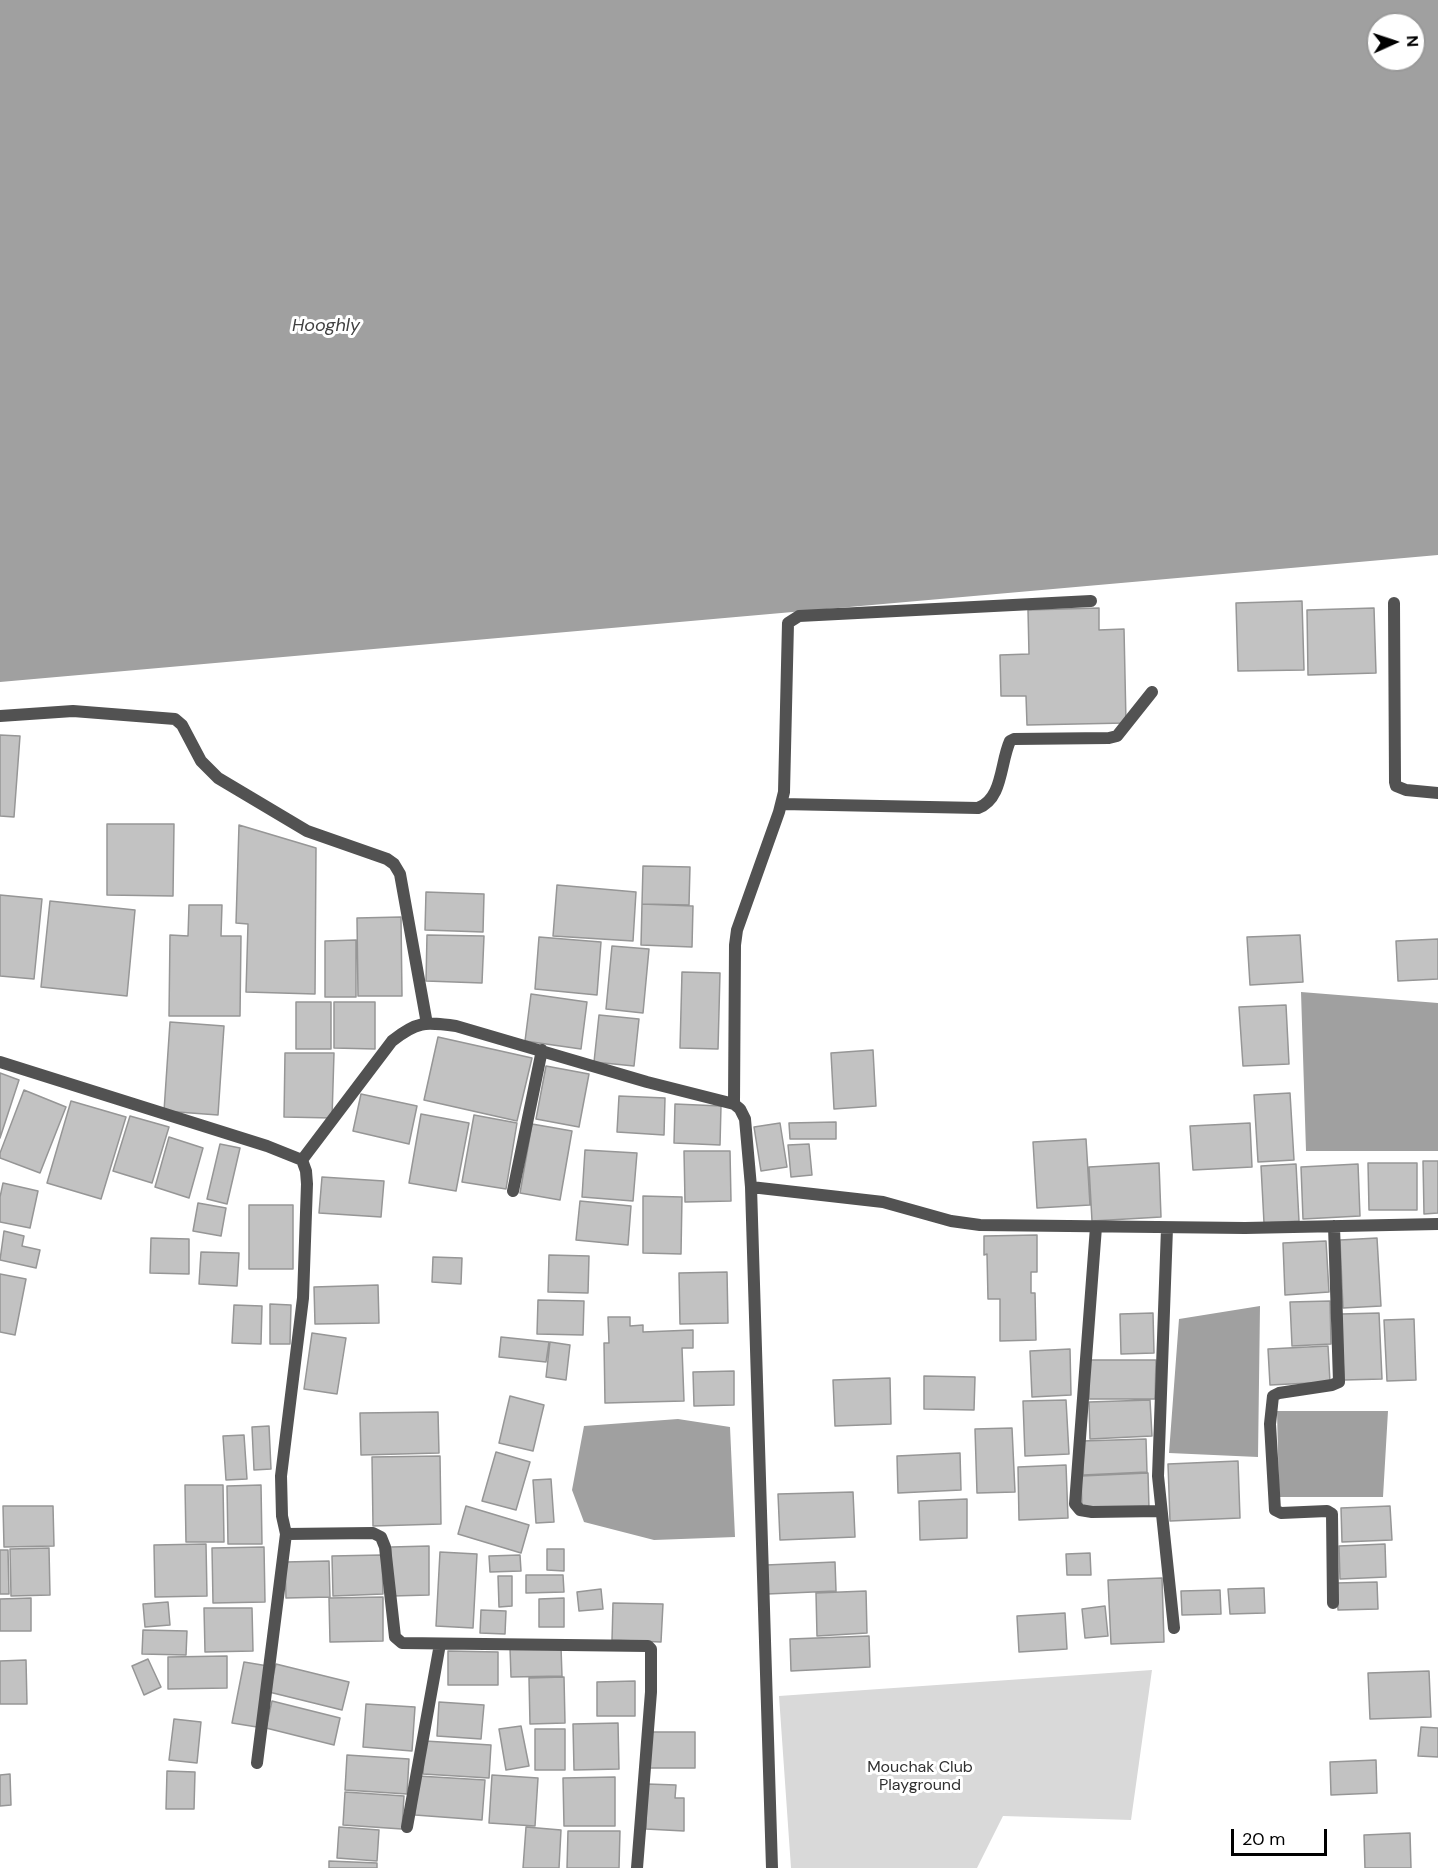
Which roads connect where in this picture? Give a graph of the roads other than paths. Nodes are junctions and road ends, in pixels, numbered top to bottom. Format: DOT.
graph roads {
  1 [pos="1091,602"];
  2 [pos="1394,603"];
  3 [pos="1152,692"];
  4 [pos="0,716"];
  5 [pos="1438,793"];
  6 [pos="782,804"];
  7 [pos="427,1024"];
  8 [pos="542,1050"];
  9 [pos="0,1062"];
  10 [pos="734,1104"];
  11 [pos="302,1160"];
  12 [pos="751,1186"];
  13 [pos="513,1191"];
  14 [pos="1438,1224"];
  15 [pos="1334,1226"];
  16 [pos="1096,1227"];
  17 [pos="1167,1228"];
  18 [pos="1160,1511"];
  19 [pos="286,1534"];
  20 [pos="1333,1602"];
  21 [pos="1174,1628"];
  22 [pos="440,1644"];
  23 [pos="257,1763"];
  24 [pos="408,1827"];
  25 [pos="637,1868"];
  26 [pos="772,1868"];
  1 -- 6 [label="street"];
  2 -- 5 [label="street"];
  3 -- 6 [label="street"];
  4 -- 7 [label="street"];
  6 -- 10 [label="street"];
  7 -- 8 [label="street"];
  7 -- 11 [label="street"];
  8 -- 10 [label="street"];
  8 -- 13 [label="street"];
  9 -- 11 [label="street"];
  10 -- 12 [label="street"];
  11 -- 19 [label="street"];
  12 -- 16 [label="street"];
  12 -- 26 [label="street"];
  14 -- 15 [label="street"];
  15 -- 17 [label="street"];
  15 -- 20 [label="street"];
  16 -- 17 [label="street"];
  16 -- 18 [label="street"];
  17 -- 18 [label="street"];
  18 -- 21 [label="street"];
  19 -- 22 [label="street"];
  19 -- 23 [label="street"];
  22 -- 24 [label="street"];
  22 -- 25 [label="street"];
}
